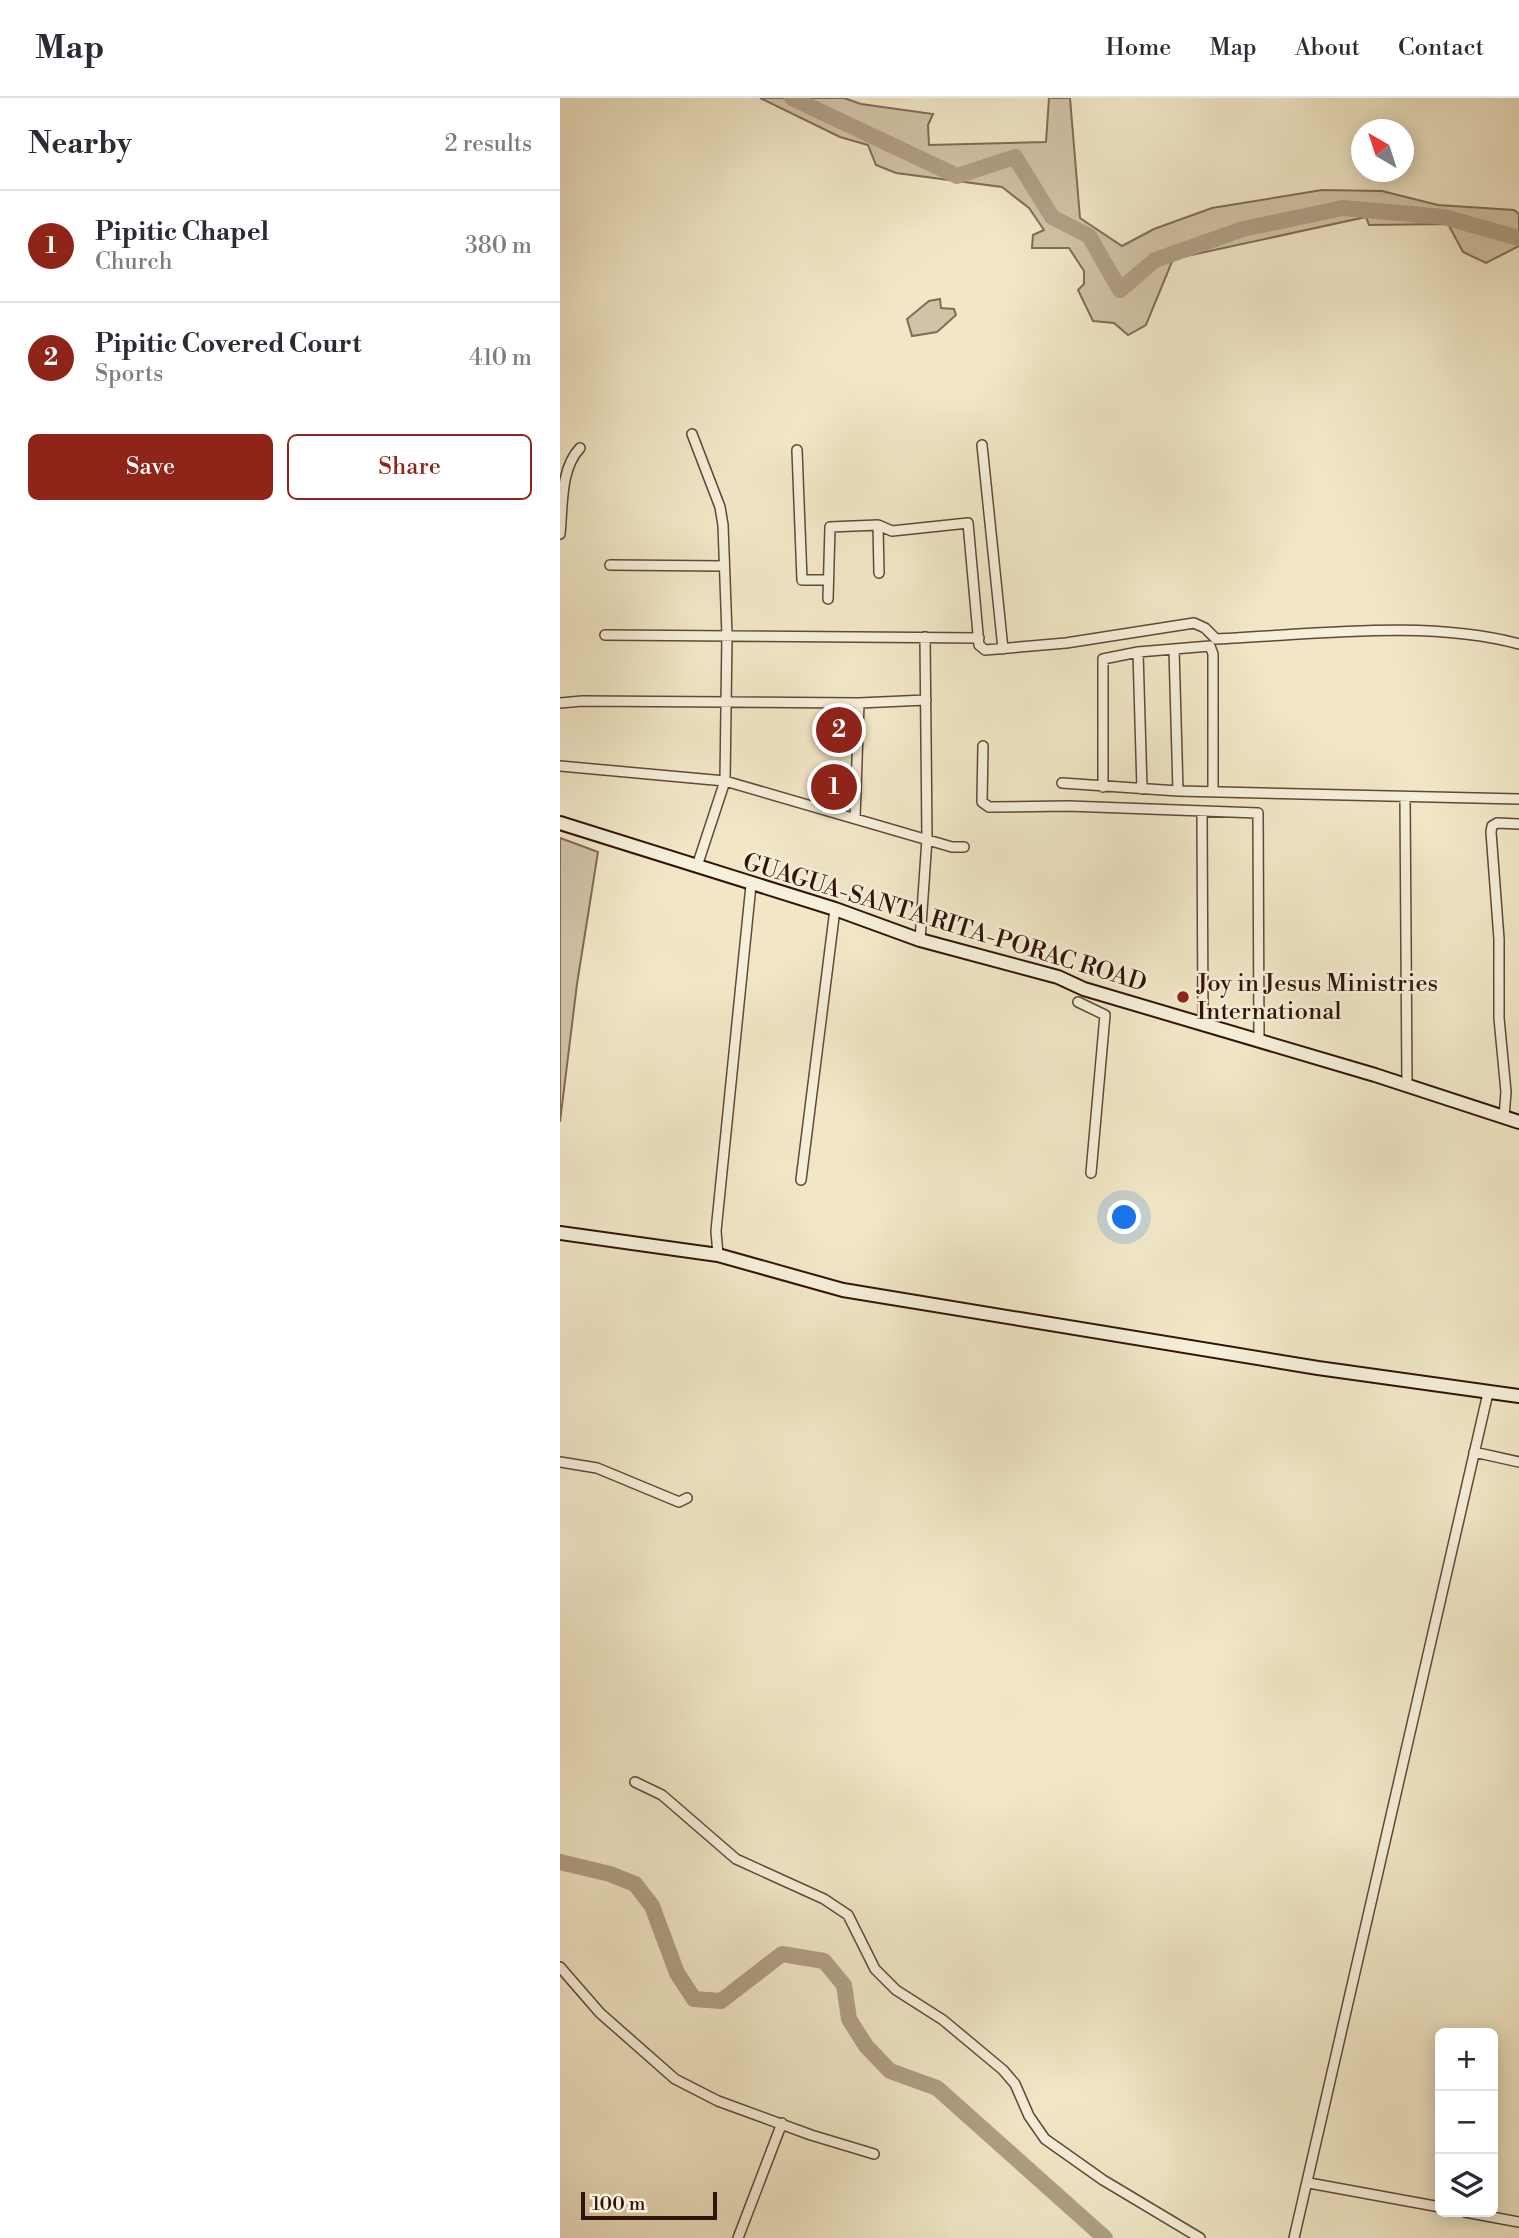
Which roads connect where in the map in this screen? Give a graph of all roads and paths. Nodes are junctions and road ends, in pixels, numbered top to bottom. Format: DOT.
graph roads {
  1 [pos="692,434"];
  2 [pos="982,445"];
  3 [pos="580,448"];
  4 [pos="797,450"];
  5 [pos="878,526"];
  6 [pos="560,534"];
  7 [pos="610,565"];
  8 [pos="724,566"];
  9 [pos="879,573"];
  10 [pos="828,580"];
  11 [pos="828,598"];
  12 [pos="605,635"];
  13 [pos="727,635"];
  14 [pos="925,637"];
  15 [pos="979,638"];
  16 [pos="1519,644"];
  17 [pos="1003,649"];
  18 [pos="1174,649"];
  19 [pos="1138,652"];
  20 [pos="926,700"];
  21 [pos="726,702"];
  22 [pos="560,703"];
  23 [pos="859,703"];
  24 [pos="983,746"];
  25 [pos="560,766"];
  26 [pos="725,781"];
  27 [pos="1062,783"];
  28 [pos="1103,787"];
  29 [pos="1142,789"];
  30 [pos="1178,791"];
  31 [pos="1213,792"];
  32 [pos="1405,797"];
  33 [pos="1519,799"];
  34 [pos="1202,812"];
  35 [pos="855,818"];
  36 [pos="560,823"];
  37 [pos="1519,824"];
  38 [pos="927,839"];
  39 [pos="964,846"];
  40 [pos="697,866"];
  41 [pos="751,884"];
  42 [pos="835,909"];
  43 [pos="920,940"];
  44 [pos="1078,1002"];
  45 [pos="1203,1024"];
  46 [pos="1259,1041"];
  47 [pos="1407,1086"];
  48 [pos="1504,1117"];
  49 [pos="1519,1122"];
  50 [pos="1091,1173"];
  51 [pos="801,1180"];
  52 [pos="560,1233"];
  53 [pos="718,1255"];
  54 [pos="1488,1393"];
  55 [pos="1519,1396"];
  56 [pos="1474,1452"];
  57 [pos="560,1462"];
  58 [pos="1519,1462"];
  59 [pos="687,1498"];
  60 [pos="635,1782"];
  61 [pos="560,1967"];
  62 [pos="782,2123"];
  63 [pos="874,2154"];
  64 [pos="1309,2183"];
  65 [pos="1435,2206"];
  66 [pos="1492,2217"];
  67 [pos="1519,2222"];
  68 [pos="738,2238"];
  69 [pos="1200,2238"];
  70 [pos="1294,2238"];
  1 -- 8 [label="street"];
  2 -- 17 [label="street"];
  3 -- 6 [label="street"];
  4 -- 10 [label="street"];
  5 -- 9 [label="street"];
  5 -- 10 [label="street"];
  5 -- 15 [label="street"];
  7 -- 8 [label="street"];
  8 -- 13 [label="street"];
  10 -- 11 [label="street"];
  12 -- 13 [label="street"];
  13 -- 14 [label="street"];
  13 -- 21 [label="street"];
  14 -- 15 [label="street"];
  14 -- 20 [label="street"];
  15 -- 17 [label="street"];
  16 -- 17 [label="street"];
  18 -- 19 [label="street"];
  18 -- 30 [label="street"];
  18 -- 31 [label="street"];
  19 -- 28 [label="street"];
  19 -- 29 [label="street"];
  20 -- 23 [label="street"];
  20 -- 38 [label="street"];
  21 -- 22 [label="street"];
  21 -- 23 [label="street"];
  21 -- 26 [label="street"];
  23 -- 35 [label="street"];
  24 -- 34 [label="street"];
  25 -- 26 [label="street"];
  26 -- 35 [label="street"];
  26 -- 40 [label="street"];
  27 -- 28 [label="street"];
  28 -- 29 [label="street"];
  29 -- 30 [label="street"];
  30 -- 31 [label="street"];
  31 -- 32 [label="street"];
  32 -- 33 [label="street"];
  32 -- 47 [label="street"];
  34 -- 45 [label="street"];
  34 -- 46 [label="street"];
  35 -- 38 [label="street"];
  36 -- 40 [label="main road, GUAGUA-SANTA RITA-PORAC ROAD"];
  37 -- 48 [label="street"];
  38 -- 39 [label="street"];
  38 -- 43 [label="street"];
  40 -- 41 [label="main road, GUAGUA-SANTA RITA-PORAC ROAD"];
  41 -- 42 [label="main road, GUAGUA-SANTA RITA-PORAC ROAD"];
  41 -- 53 [label="street"];
  42 -- 43 [label="main road, GUAGUA-SANTA RITA-PORAC ROAD"];
  42 -- 51 [label="street"];
  43 -- 45 [label="main road, GUAGUA-SANTA RITA-PORAC ROAD"];
  44 -- 50 [label="street"];
  45 -- 46 [label="main road, GUAGUA-SANTA RITA-PORAC ROAD"];
  46 -- 47 [label="main road, GUAGUA-SANTA RITA-PORAC ROAD"];
  47 -- 48 [label="main road, GUAGUA-SANTA RITA-PORAC ROAD"];
  48 -- 49 [label="main road, GUAGUA-SANTA RITA-PORAC ROAD"];
  52 -- 53 [label="main road"];
  53 -- 54 [label="main road"];
  54 -- 55 [label="main road"];
  54 -- 56 [label="street"];
  56 -- 58 [label="street"];
  56 -- 64 [label="street"];
  57 -- 59 [label="street"];
  60 -- 69 [label="street"];
  61 -- 62 [label="street"];
  62 -- 63 [label="street"];
  62 -- 68 [label="street"];
  64 -- 65 [label="street"];
  64 -- 70 [label="street"];
  66 -- 67 [label="street"];
}
